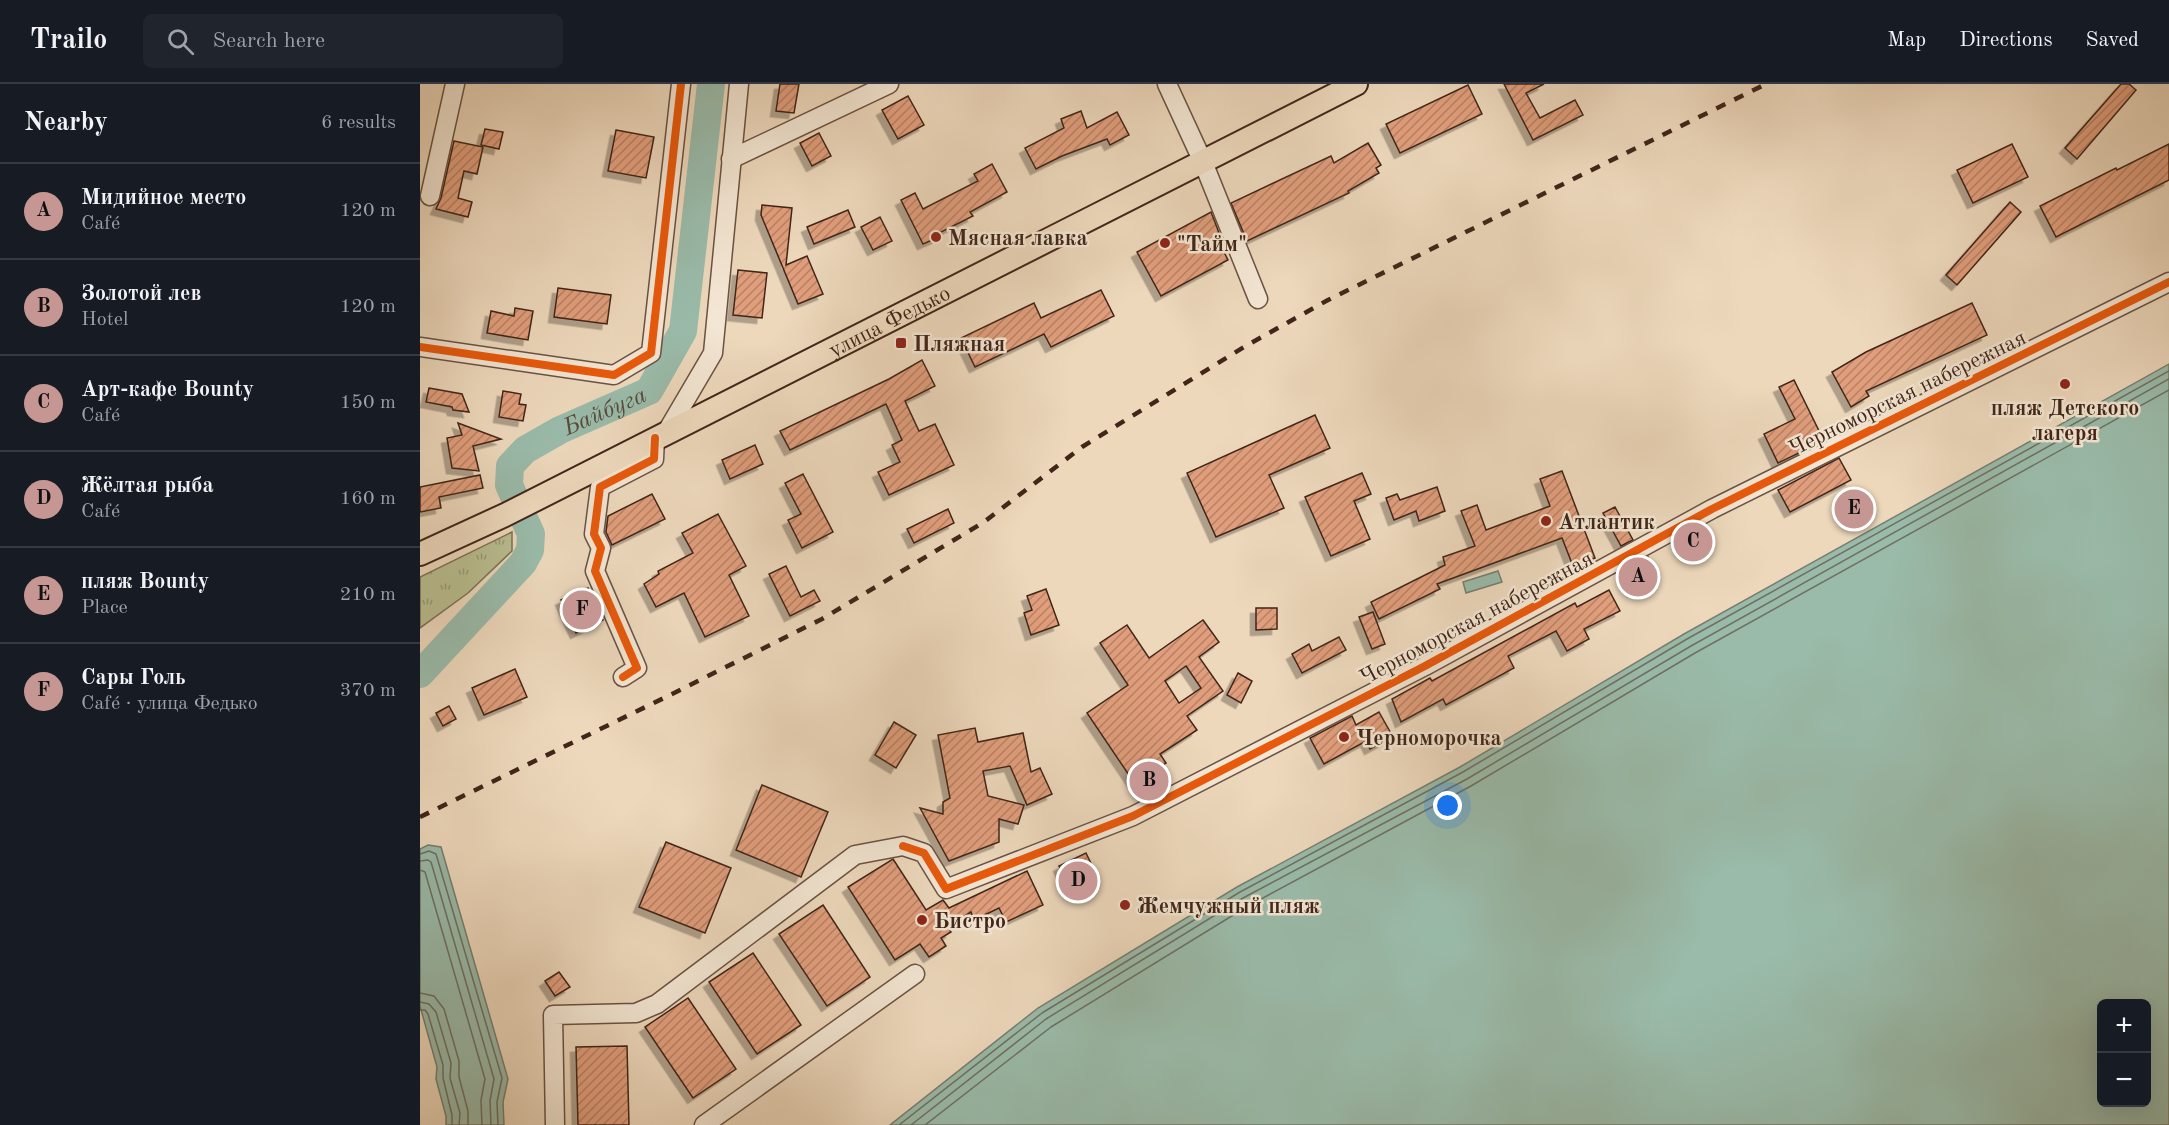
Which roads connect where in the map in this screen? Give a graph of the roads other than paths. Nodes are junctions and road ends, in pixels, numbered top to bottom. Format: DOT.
graph roads {
  1 [pos="455,84"];
  2 [pos="681,84"];
  3 [pos="739,84"];
  4 [pos="889,84"];
  5 [pos="1167,84"];
  6 [pos="1356,84"];
  7 [pos="731,159"];
  8 [pos="1203,162"];
  9 [pos="430,196"];
  10 [pos="2169,282"];
  11 [pos="1258,299"];
  12 [pos="420,347"];
  13 [pos="661,436"];
  14 [pos="420,554"];
  15 [pos="623,677"];
  16 [pos="915,974"];
  17 [pos="555,1125"];
  18 [pos="704,1125"];
  1 -- 9 [label="street"];
  2 -- 12 [label="street"];
  3 -- 7 [label="street"];
  4 -- 7 [label="street"];
  5 -- 8 [label="street"];
  6 -- 8 [label="main road, улица Федько"];
  7 -- 13 [label="street"];
  8 -- 11 [label="street"];
  8 -- 13 [label="main road, улица Федько"];
  10 -- 17 [label="street, Черноморская набережная"];
  13 -- 14 [label="main road, улица Федько"];
  13 -- 15 [label="street"];
  16 -- 18 [label="street"];
}
